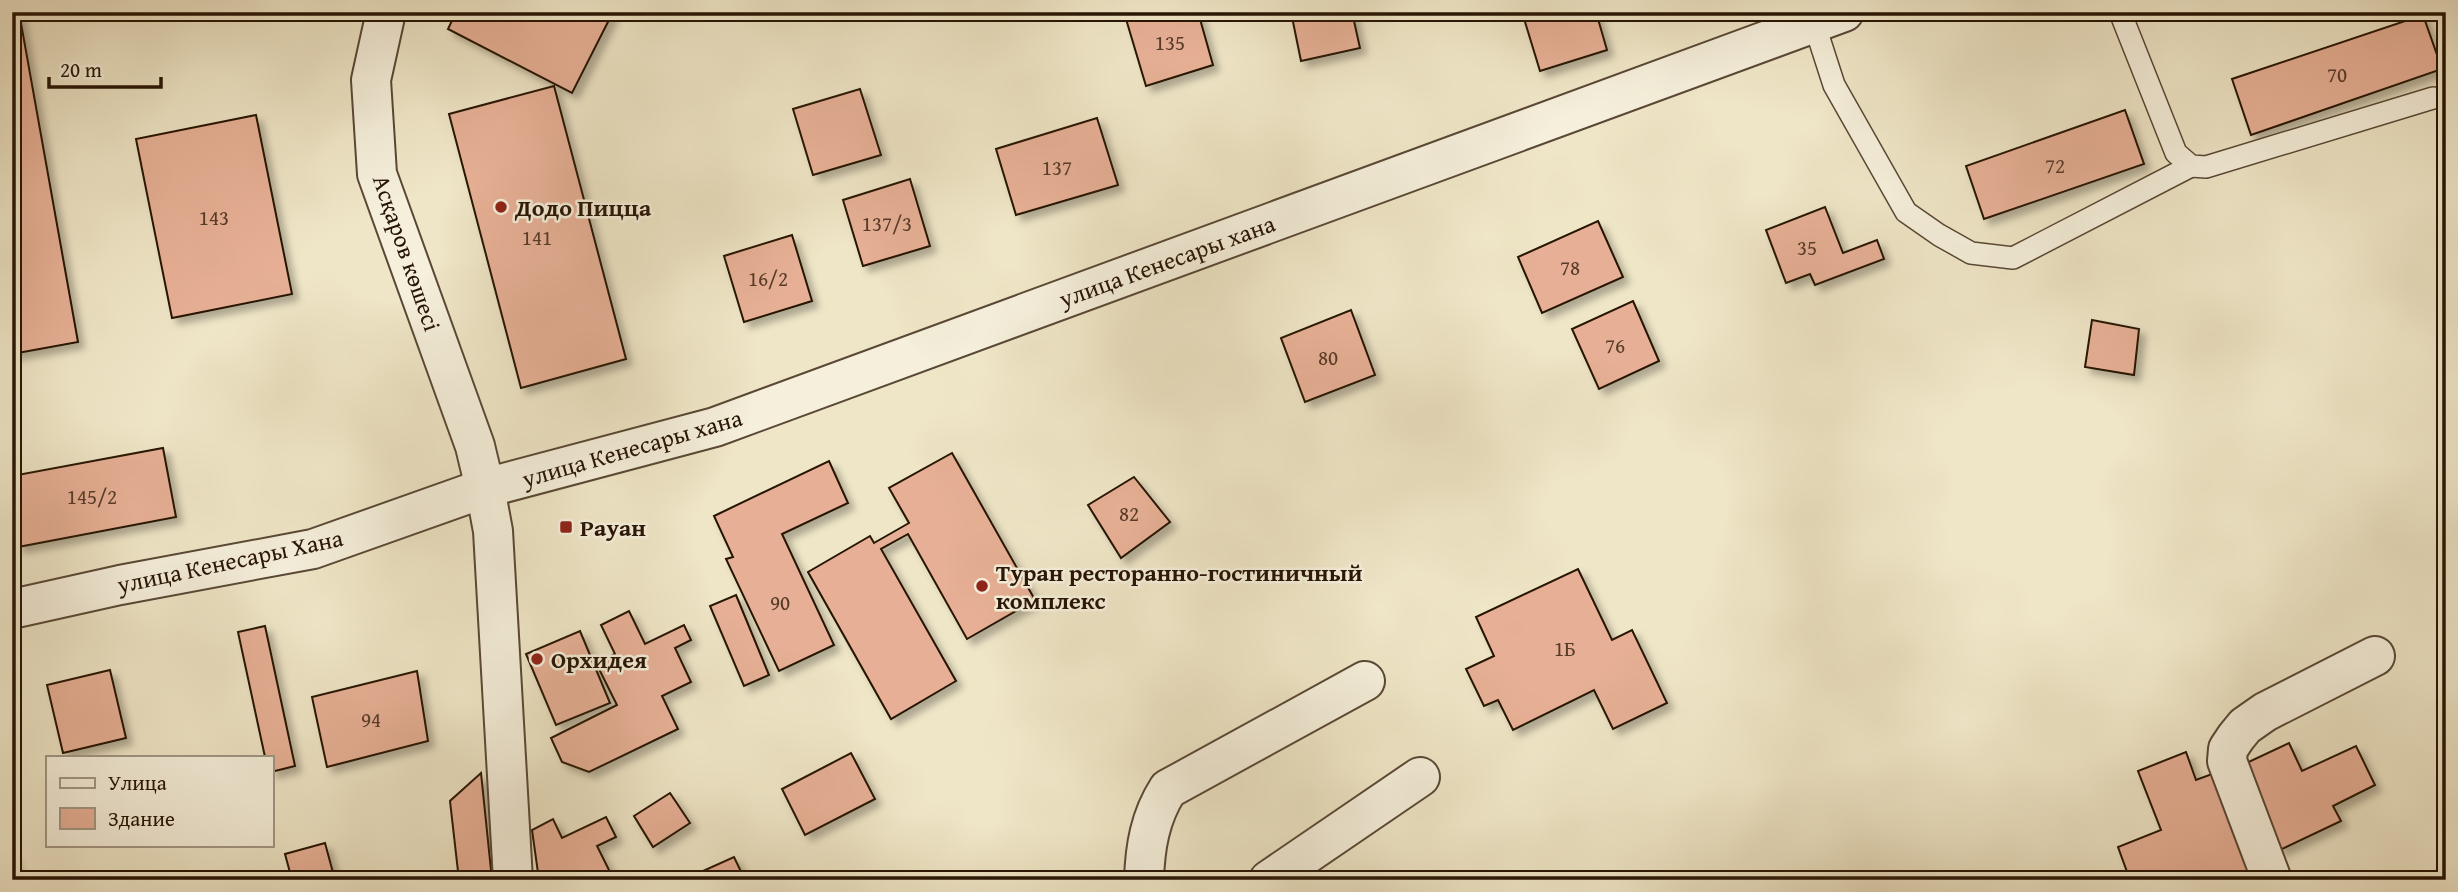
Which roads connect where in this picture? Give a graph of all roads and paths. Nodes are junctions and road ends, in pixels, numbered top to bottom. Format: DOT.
graph roads {
  1 [pos="386,12"];
  2 [pos="2120,12"];
  3 [pos="1824,16"];
  4 [pos="2433,98"];
  5 [pos="2191,166"];
  6 [pos="485,488"];
  7 [pos="12,609"];
  8 [pos="2375,656"];
  9 [pos="1365,681"];
  10 [pos="1420,777"];
  11 [pos="513,880"];
  12 [pos="1144,880"];
  13 [pos="1269,880"];
  14 [pos="2272,880"];
  1 -- 6 [label="street, Асқаров көшесі"];
  2 -- 5 [label="lane"];
  3 -- 5 [label="lane"];
  3 -- 6 [label="street, улица Кенесары хана"];
  4 -- 5 [label="lane"];
  6 -- 7 [label="street, улица Кенесары Хана"];
  6 -- 11 [label="street, Асқаров көшесі"];
  8 -- 14 [label="street"];
  9 -- 12 [label="street"];
  10 -- 13 [label="street"];
}
